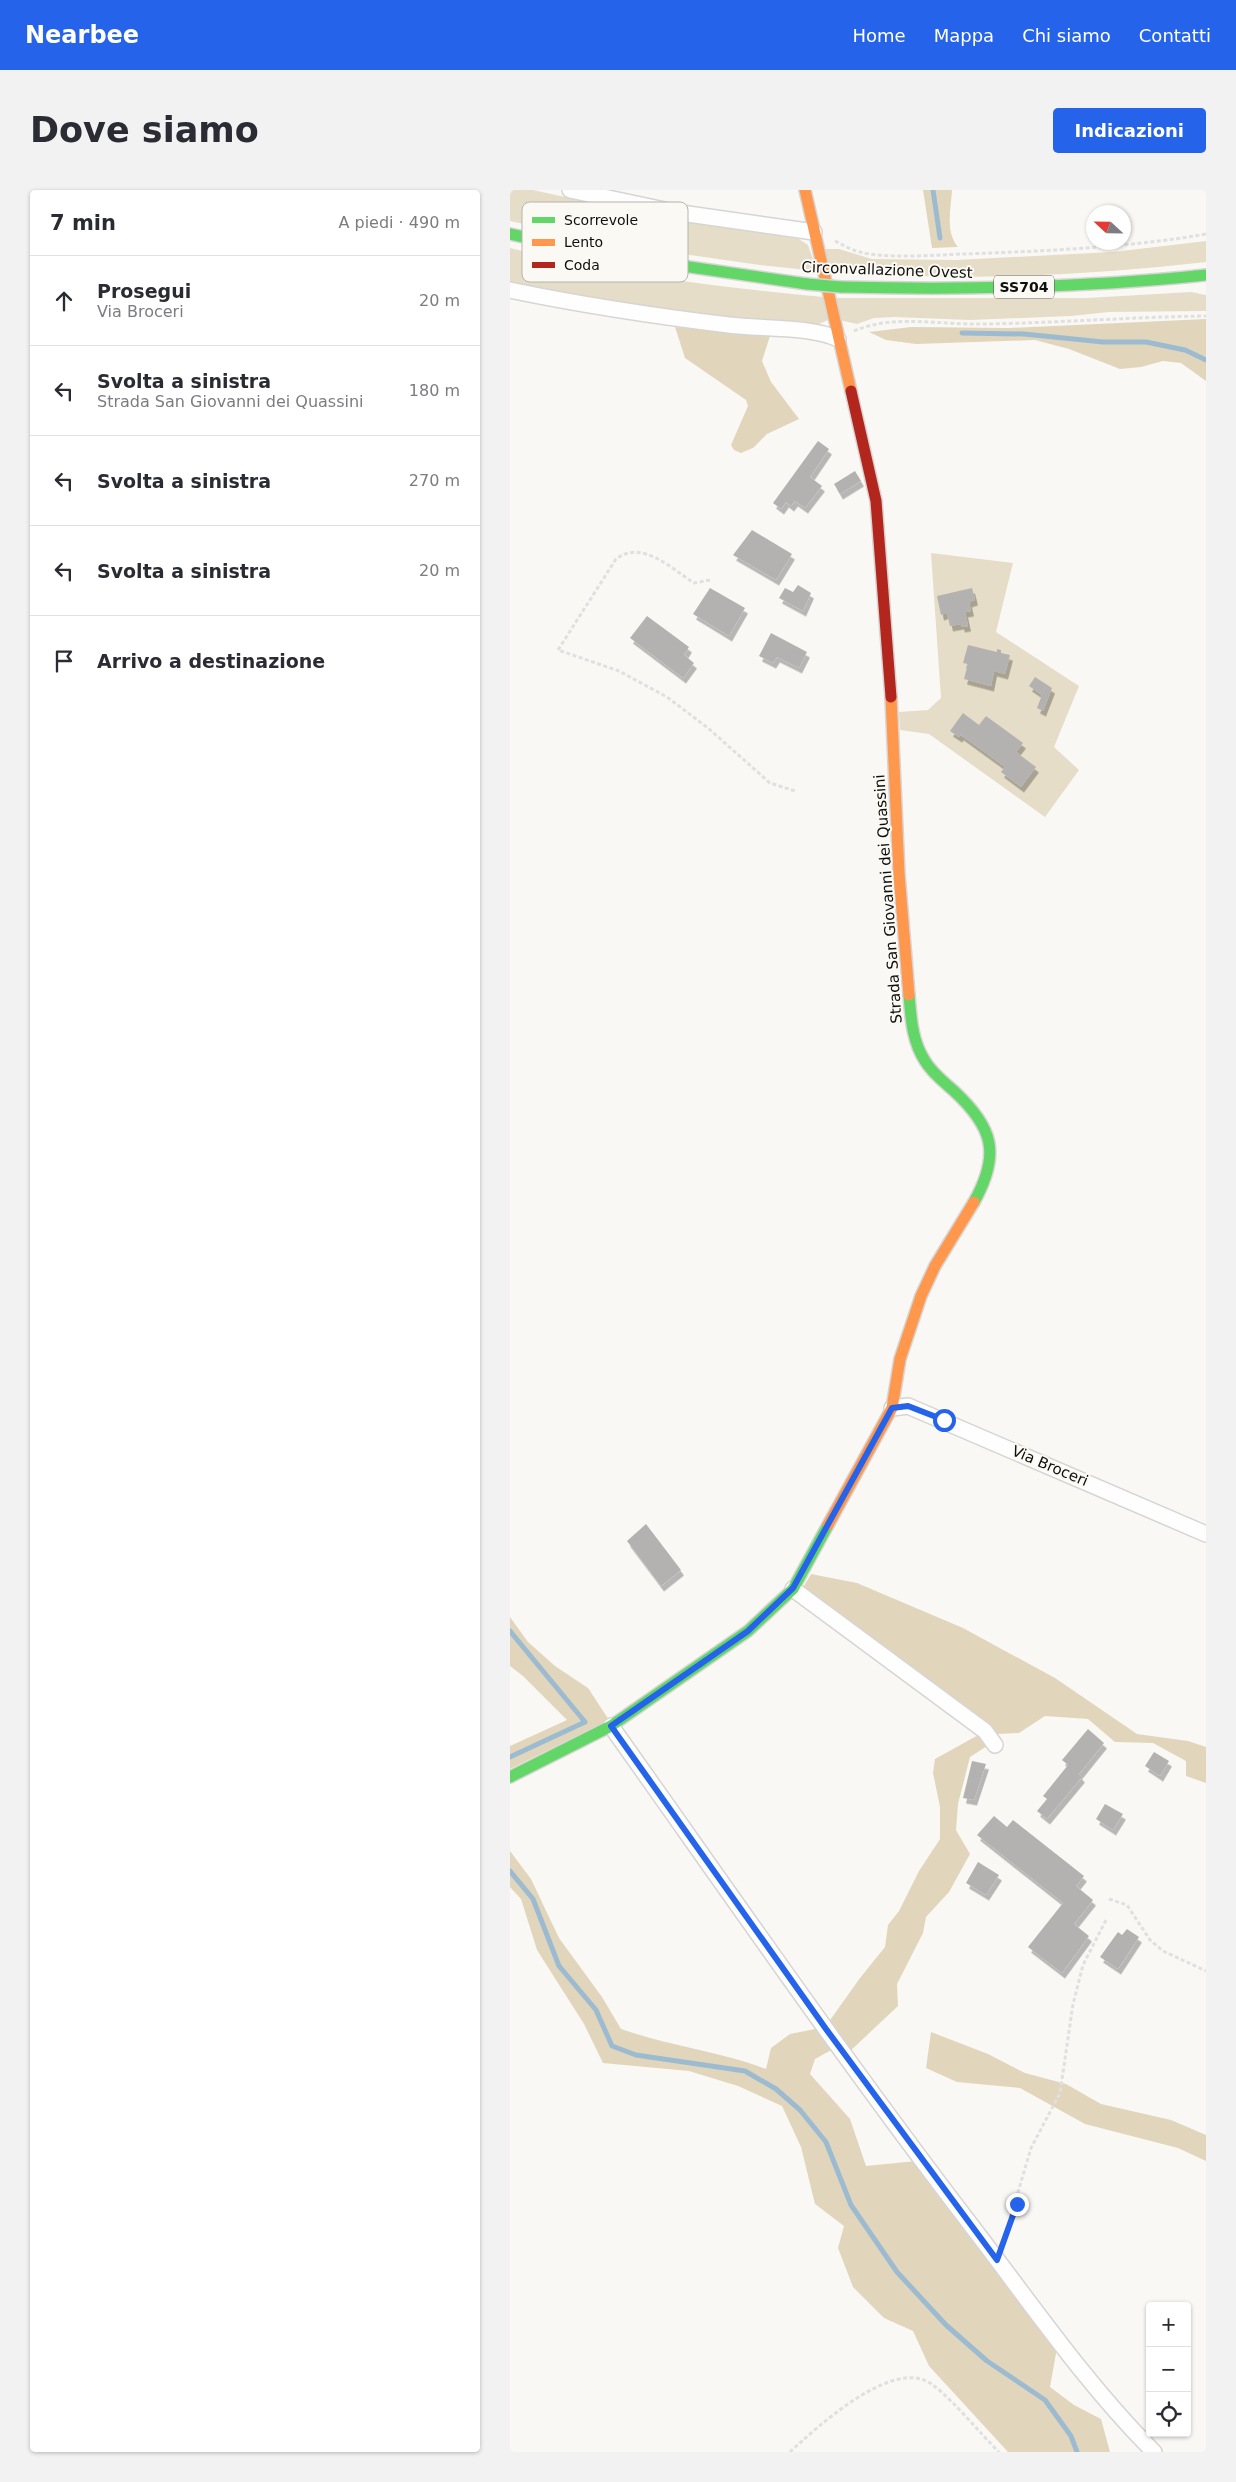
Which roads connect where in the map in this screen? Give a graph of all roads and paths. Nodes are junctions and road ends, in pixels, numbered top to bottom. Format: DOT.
graph roads {
  1 [pos="570,190"];
  2 [pos="805,190"];
  3 [pos="627,202"];
  4 [pos="688,214"];
  5 [pos="814,232"];
  6 [pos="1206,234"];
  7 [pos="688,267"];
  8 [pos="1206,275"];
  9 [pos="510,290"];
  10 [pos="1206,316"];
  11 [pos="838,339"];
  12 [pos="710,580"];
  13 [pos="795,791"];
  14 [pos="892,1408"];
  15 [pos="1206,1534"];
  16 [pos="793,1588"];
  17 [pos="611,1726"];
  18 [pos="995,1745"];
  19 [pos="510,1777"];
  20 [pos="1109,1898"];
  21 [pos="1106,1920"];
  22 [pos="1206,1971"];
  23 [pos="997,2260"];
  24 [pos="790,2452"];
  25 [pos="999,2452"];
  26 [pos="1154,2452"];
  1 -- 3 [label="street"];
  2 -- 5 [label="main road, Strada San Giovanni dei Quassini"];
  4 -- 5 [label="street"];
  5 -- 6 [label="path"];
  5 -- 11 [label="main road, Strada San Giovanni dei Quassini"];
  7 -- 8 [label="main road, Circonvallazione Ovest / SS704, bridge"];
  9 -- 11 [label="street"];
  10 -- 11 [label="path"];
  11 -- 14 [label="main road, Strada San Giovanni dei Quassini"];
  12 -- 13 [label="path"];
  14 -- 15 [label="street, Via Broceri"];
  14 -- 16 [label="main road, Strada San Giovanni dei Quassini"];
  16 -- 17 [label="main road, Strada San Giovanni dei Quassini"];
  16 -- 18 [label="street"];
  17 -- 19 [label="main road, Strada San Giovanni dei Quassini"];
  17 -- 23 [label="street"];
  20 -- 22 [label="path"];
  21 -- 23 [label="path"];
  23 -- 26 [label="street"];
  24 -- 25 [label="path"];
}
